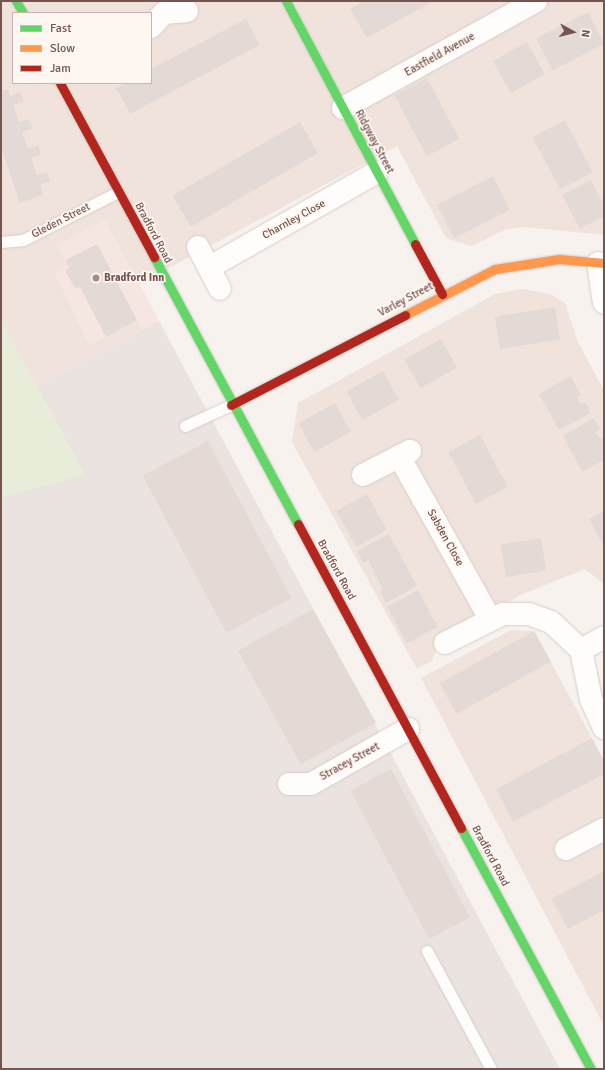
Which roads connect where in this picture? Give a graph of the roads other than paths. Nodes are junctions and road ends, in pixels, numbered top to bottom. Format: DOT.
graph roads {
  1 [pos="16,1"];
  2 [pos="286,1"];
  3 [pos="536,1"];
  4 [pos="187,11"];
  5 [pos="22,12"];
  6 [pos="157,14"];
  7 [pos="61,84"];
  8 [pos="343,108"];
  9 [pos="377,172"];
  10 [pos="118,192"];
  11 [pos="1,242"];
  12 [pos="198,247"];
  13 [pos="601,263"];
  14 [pos="210,266"];
  15 [pos="220,289"];
  16 [pos="442,294"];
  17 [pos="604,304"];
  18 [pos="231,405"];
  19 [pos="185,426"];
  20 [pos="363,475"];
  21 [pos="490,619"];
  22 [pos="604,637"];
  23 [pos="445,644"];
  24 [pos="581,650"];
  25 [pos="604,728"];
  26 [pos="408,729"];
  27 [pos="289,784"];
  28 [pos="604,829"];
  29 [pos="566,849"];
  30 [pos="427,951"];
  31 [pos="491,1069"];
  32 [pos="591,1069"];
  1 -- 5 [label="street"];
  2 -- 8 [label="street, Ridgway Street"];
  3 -- 8 [label="street, Eastfield Avenue"];
  4 -- 6 [label="street"];
  7 -- 10 [label="street, Bradford Road"];
  8 -- 9 [label="street, Ridgway Street"];
  9 -- 14 [label="street, Charnley Close"];
  9 -- 16 [label="street, Ridgway Street"];
  10 -- 11 [label="lane, Gleden Street"];
  10 -- 18 [label="street, Bradford Road"];
  12 -- 14 [label="street"];
  13 -- 16 [label="street, Varley Street"];
  13 -- 17 [label="street"];
  14 -- 15 [label="street"];
  16 -- 18 [label="street, Varley Street"];
  18 -- 19 [label="lane"];
  18 -- 26 [label="street, Bradford Road"];
  20 -- 21 [label="street, Sabden Close"];
  21 -- 23 [label="street"];
  21 -- 24 [label="street"];
  22 -- 24 [label="street"];
  24 -- 25 [label="street"];
  26 -- 27 [label="street, Stracey Street"];
  26 -- 32 [label="street, Bradford Road"];
  28 -- 29 [label="street"];
  30 -- 31 [label="lane"];
}
